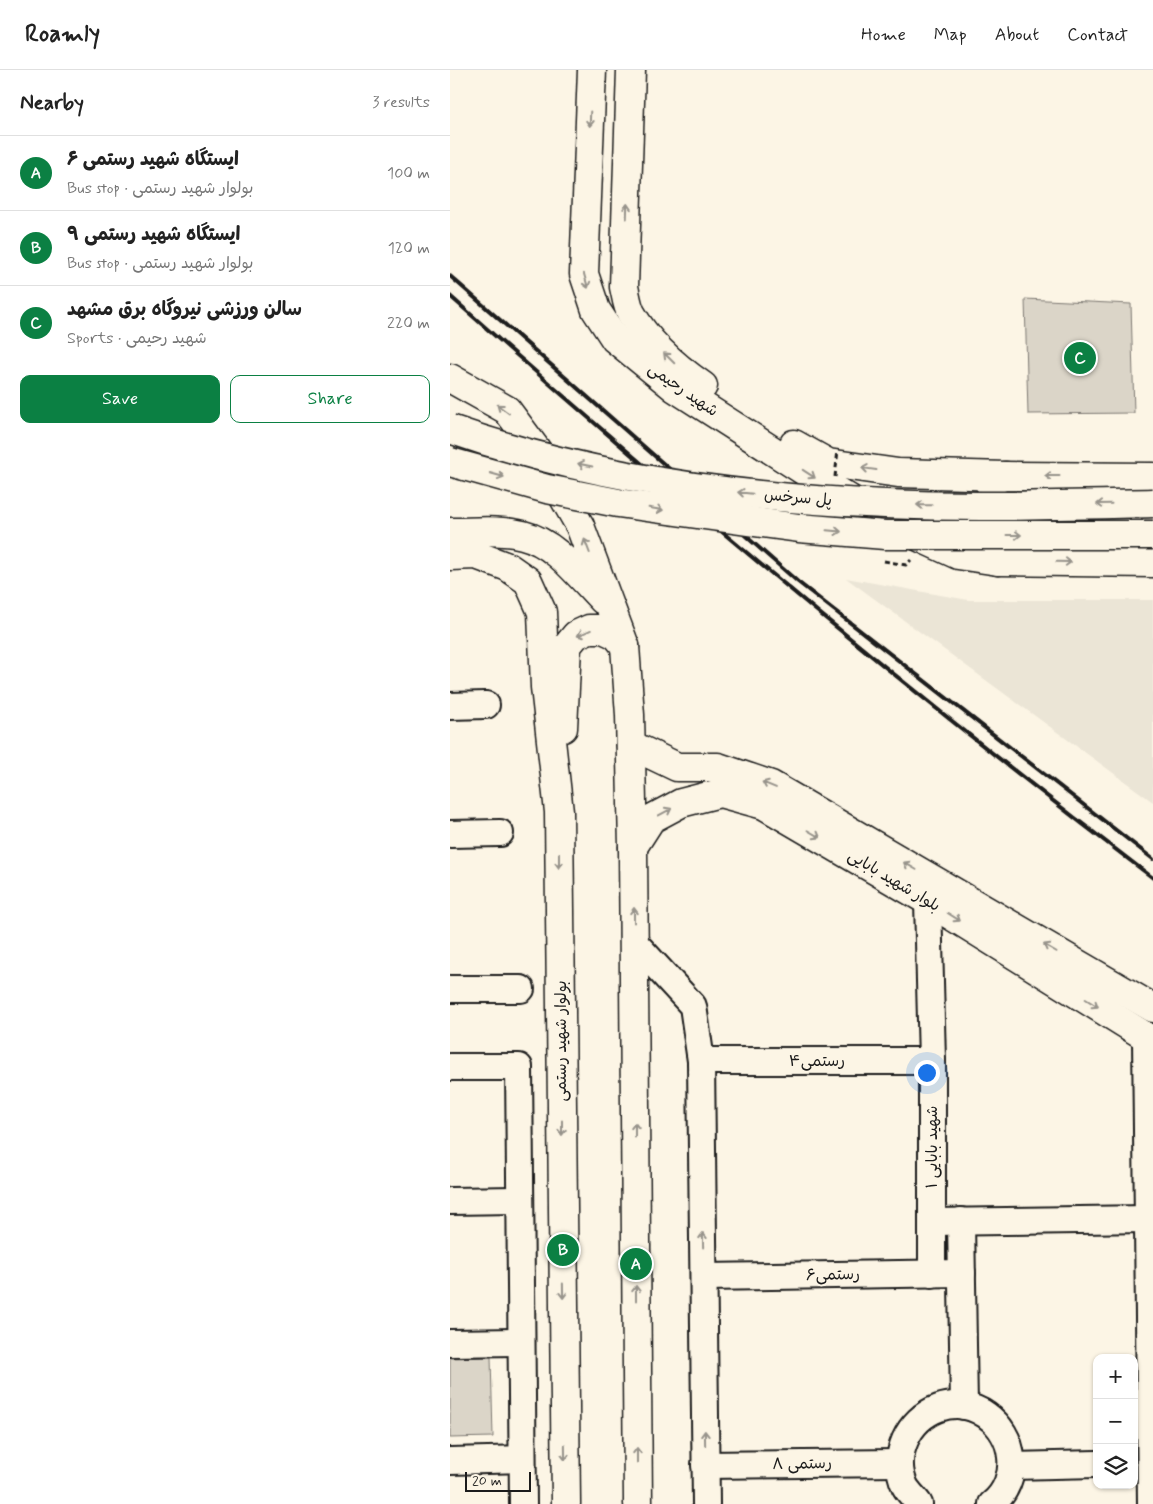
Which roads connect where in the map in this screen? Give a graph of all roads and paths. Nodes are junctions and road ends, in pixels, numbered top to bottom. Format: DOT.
graph roads {
  1 [pos="592,70"];
  2 [pos="631,70"];
  3 [pos="450,378"];
  4 [pos="450,429"];
  5 [pos="450,462"];
  6 [pos="1005,476"];
  7 [pos="1153,477"];
  8 [pos="1153,503"];
  9 [pos="450,532"];
  10 [pos="1153,535"];
  11 [pos="450,556"];
  12 [pos="998,561"];
  13 [pos="1153,563"];
  14 [pos="610,608"];
  15 [pos="625,646"];
  16 [pos="450,706"];
  17 [pos="486,706"];
  18 [pos="631,745"];
  19 [pos="559,812"];
  20 [pos="500,833"];
  21 [pos="450,834"];
  22 [pos="633,847"];
  23 [pos="928,901"];
  24 [pos="634,942"];
  25 [pos="450,989"];
  26 [pos="521,989"];
  27 [pos="1153,1008"];
  28 [pos="1150,1039"];
  29 [pos="701,1061"];
  30 [pos="932,1061"];
  31 [pos="450,1067"];
  32 [pos="520,1200"];
  33 [pos="450,1201"];
  34 [pos="1148,1218"];
  35 [pos="961,1221"];
  36 [pos="932,1222"];
  37 [pos="962,1273"];
  38 [pos="932,1274"];
  39 [pos="704,1277"];
  40 [pos="521,1342"];
  41 [pos="450,1344"];
  42 [pos="964,1406"];
  43 [pos="522,1459"];
  44 [pos="450,1461"];
  45 [pos="1143,1462"];
  46 [pos="899,1463"];
  47 [pos="1093,1464"];
  48 [pos="706,1465"];
  49 [pos="1012,1466"];
  50 [pos="522,1504"];
  51 [pos="566,1504"];
  52 [pos="638,1504"];
  53 [pos="706,1504"];
  54 [pos="919,1504"];
  55 [pos="992,1504"];
  56 [pos="1151,1504"];
  1 -- 12 [label="main road, شهید رحیمی, one-way"];
  6 -- 2 [label="main road, شهید رحیمی, one-way"];
  14 -- 3 [label="main road, one-way"];
  8 -- 4 [label="main road, پل سرخس, one-way, bridge"];
  5 -- 10 [label="main road, پل سرخس, one-way, bridge"];
  7 -- 6 [label="main road, شهید رحیمی, one-way"];
  6 -- 12 [label="main road"];
  9 -- 14 [label="main road"];
  11 -- 19 [label="main road, بولوار شهید رستمی"];
  12 -- 13 [label="main road, شهید رحیمی, one-way"];
  14 -- 15 [label="main road"];
  15 -- 18 [label="main road"];
  15 -- 19 [label="main road, one-way"];
  16 -- 17 [label="street"];
  18 -- 22 [label="main road"];
  27 -- 18 [label="main road, بلوار شهید بابایی, one-way"];
  19 -- 51 [label="main road, بولوار شهید رستمی, one-way"];
  20 -- 21 [label="street"];
  22 -- 23 [label="main road, بلوار شهید بابایی, one-way"];
  24 -- 22 [label="main road, one-way"];
  23 -- 28 [label="main road, بلوار شهید بابایی, one-way"];
  23 -- 30 [label="street, شهید بابایی ۱"];
  24 -- 29 [label="street"];
  52 -- 24 [label="main road, one-way"];
  25 -- 26 [label="street"];
  28 -- 34 [label="street"];
  29 -- 30 [label="street, رستمی۴"];
  39 -- 29 [label="street, one-way"];
  30 -- 36 [label="street, شهید بابایی ۱"];
  31 -- 32 [label="street"];
  32 -- 33 [label="street"];
  32 -- 40 [label="street"];
  34 -- 35 [label="street"];
  34 -- 45 [label="street"];
  35 -- 36 [label="street"];
  35 -- 37 [label="street"];
  36 -- 38 [label="street, شهید بابایی ۱"];
  37 -- 38 [label="street, رستمی۶"];
  37 -- 42 [label="street"];
  38 -- 39 [label="street, رستمی۶"];
  48 -- 39 [label="street, one-way"];
  40 -- 41 [label="street"];
  40 -- 43 [label="street"];
  42 -- 46 [label="street"];
  42 -- 49 [label="street"];
  43 -- 44 [label="street"];
  43 -- 50 [label="street"];
  45 -- 56 [label="street"];
  46 -- 48 [label="street, رستمی ۸"];
  46 -- 54 [label="street"];
  47 -- 49 [label="street"];
  48 -- 53 [label="street"];
  49 -- 55 [label="street"];
}
